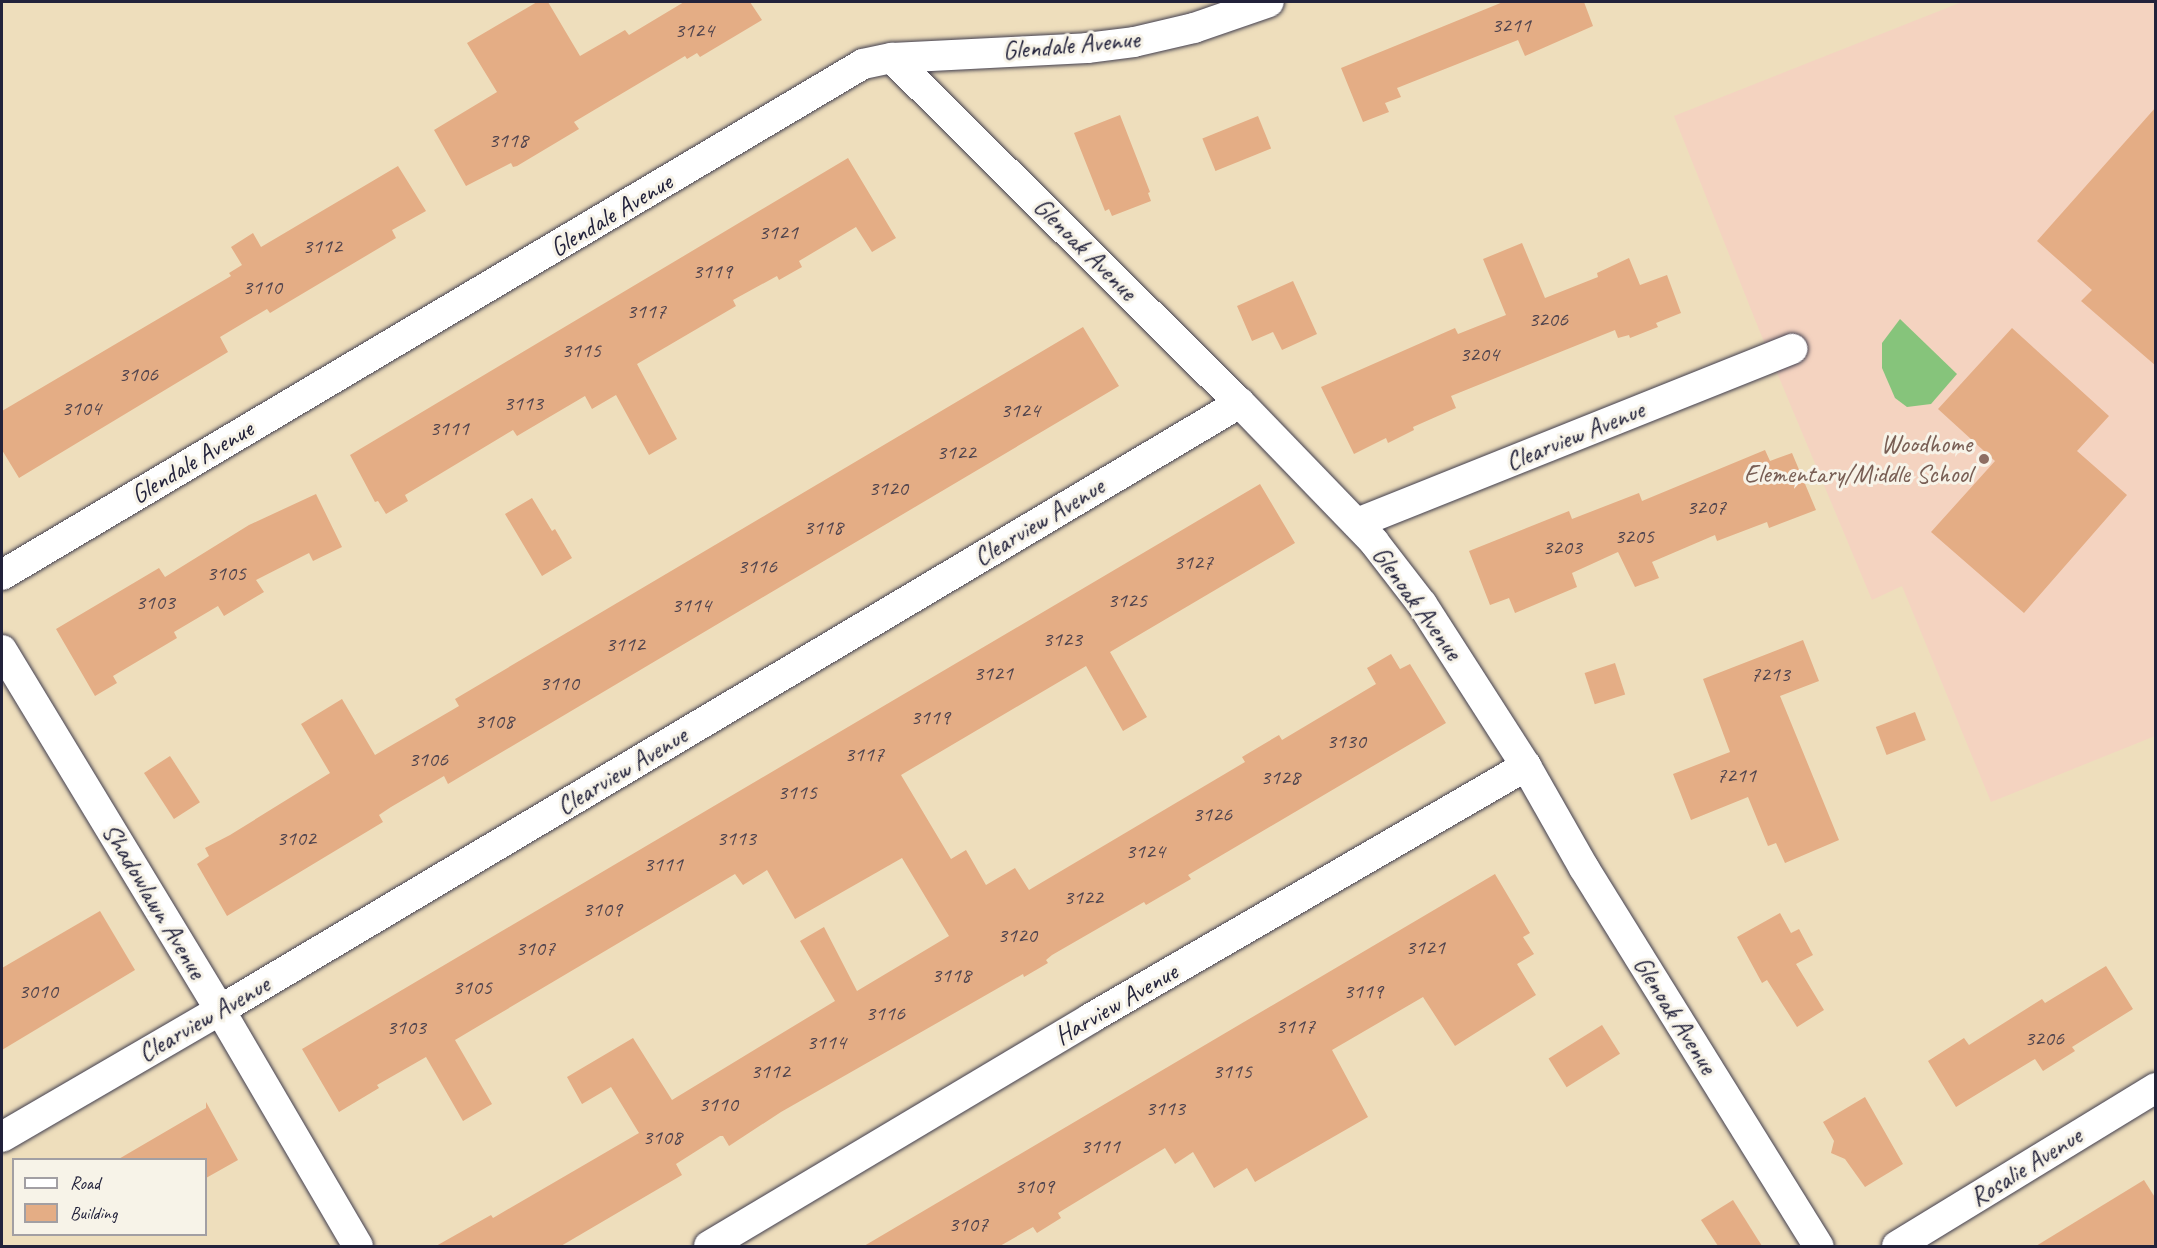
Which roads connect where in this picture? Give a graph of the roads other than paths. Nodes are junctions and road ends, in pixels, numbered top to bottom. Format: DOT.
graph roads {
  1 [pos="1269,2"];
  2 [pos="892,57"];
  3 [pos="1793,349"];
  4 [pos="1240,403"];
  5 [pos="1357,523"];
  6 [pos="2,575"];
  7 [pos="2,650"];
  8 [pos="1526,766"];
  9 [pos="220,1010"];
  10 [pos="2156,1088"];
  11 [pos="2,1137"];
  12 [pos="358,1246"];
  13 [pos="709,1246"];
  14 [pos="1818,1246"];
  15 [pos="1898,1246"];
  1 -- 2 [label="street, Glendale Avenue"];
  2 -- 4 [label="street, Glenoak Avenue"];
  2 -- 6 [label="street, Glendale Avenue"];
  3 -- 5 [label="street, Clearview Avenue"];
  4 -- 5 [label="street, Glenoak Avenue"];
  4 -- 9 [label="street, Clearview Avenue"];
  5 -- 8 [label="street, Glenoak Avenue"];
  7 -- 9 [label="street, Shadowlawn Avenue"];
  8 -- 13 [label="street, Harview Avenue"];
  8 -- 14 [label="street, Glenoak Avenue"];
  9 -- 11 [label="street, Clearview Avenue"];
  9 -- 12 [label="street, Shadowlawn Avenue"];
  10 -- 15 [label="street, Rosalie Avenue"];
}
